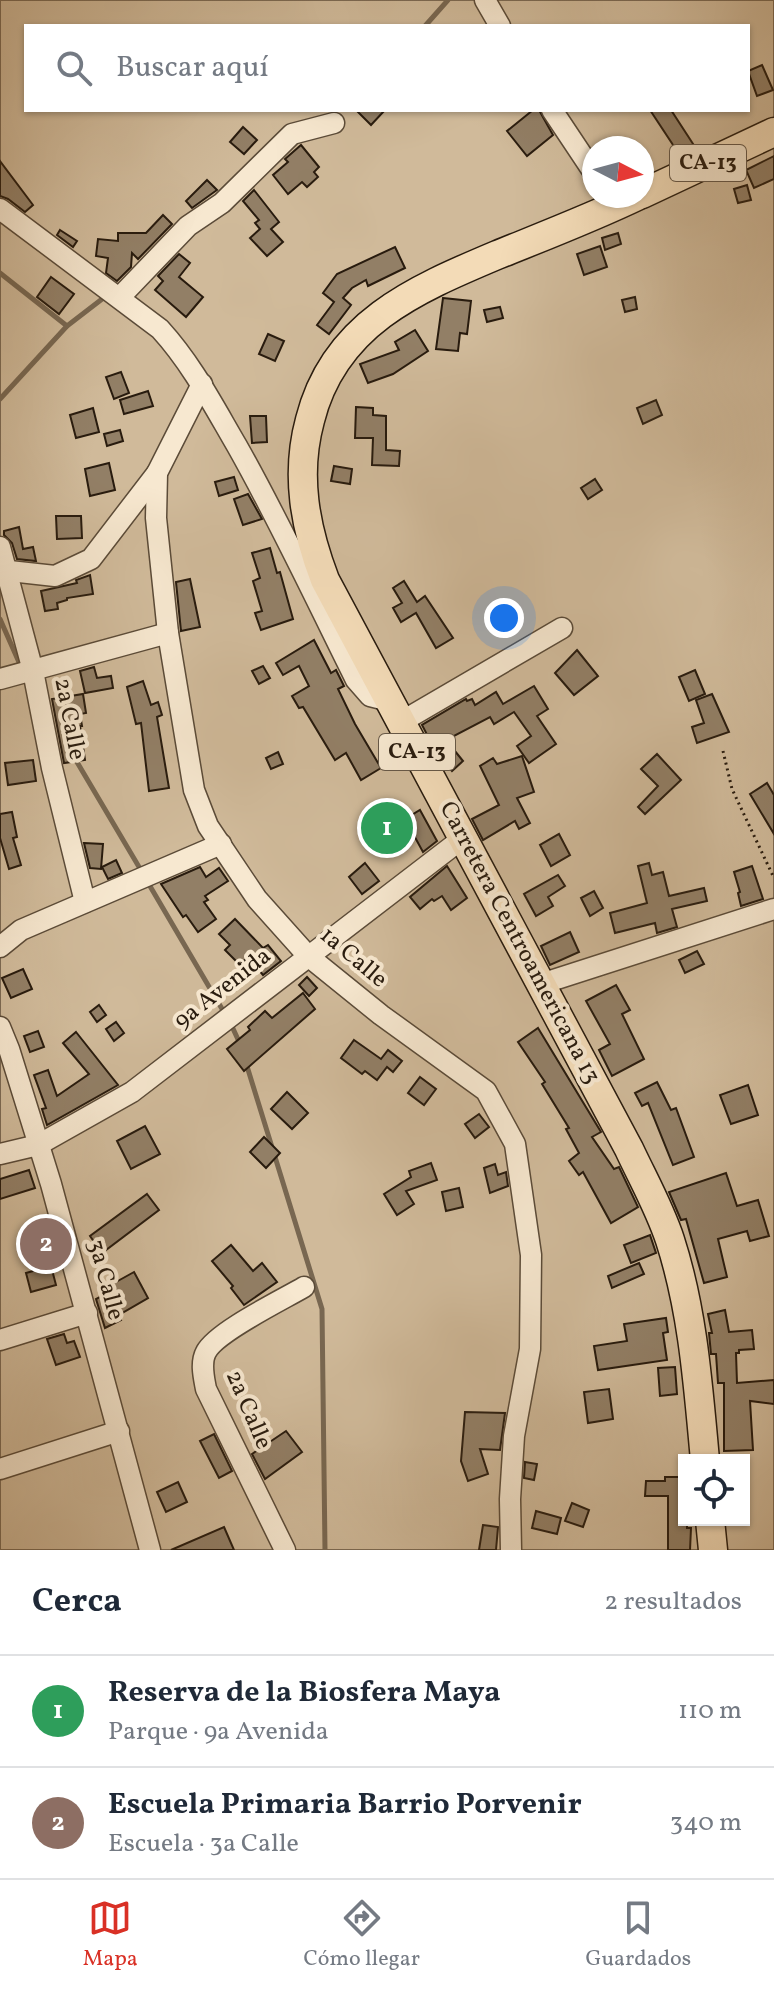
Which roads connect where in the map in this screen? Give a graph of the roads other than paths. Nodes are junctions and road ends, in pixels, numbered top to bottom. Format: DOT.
graph roads {
  1 [pos="485,0"];
  2 [pos="499,24"];
  3 [pos="553,112"];
  4 [pos="334,123"];
  5 [pos="774,132"];
  6 [pos="582,155"];
  7 [pos="654,186"];
  8 [pos="603,208"];
  9 [pos="0,209"];
  10 [pos="120,297"];
  11 [pos="202,384"];
  12 [pos="157,473"];
  13 [pos="0,547"];
  14 [pos="4,571"];
  15 [pos="562,628"];
  16 [pos="168,633"];
  17 [pos="33,671"];
  18 [pos="0,679"];
  19 [pos="396,712"];
  20 [pos="463,838"];
  21 [pos="221,844"];
  22 [pos="85,902"];
  23 [pos="774,909"];
  24 [pos="0,947"];
  25 [pos="308,956"];
  26 [pos="541,984"];
  27 [pos="0,1027"];
  28 [pos="38,1145"];
  29 [pos="0,1154"];
  30 [pos="304,1287"];
  31 [pos="87,1313"];
  32 [pos="0,1340"];
  33 [pos="119,1431"];
  34 [pos="704,1454"];
  35 [pos="0,1469"];
  36 [pos="711,1526"];
  37 [pos="150,1550"];
  38 [pos="285,1550"];
  39 [pos="511,1550"];
  40 [pos="713,1550"];
  1 -- 2 [label="street"];
  3 -- 6 [label="street"];
  4 -- 10 [label="street"];
  5 -- 7 [label="highway, Carretera Centroamericana 13 / CA-13"];
  8 -- 19 [label="highway, Carretera Centroamericana 13 / CA-13"];
  9 -- 10 [label="street"];
  10 -- 11 [label="street"];
  11 -- 12 [label="street, 1a Calle"];
  11 -- 19 [label="street"];
  12 -- 14 [label="street"];
  12 -- 16 [label="street, 1a Calle"];
  13 -- 14 [label="street, 2a Calle"];
  14 -- 17 [label="street, 2a Calle"];
  15 -- 19 [label="street"];
  16 -- 17 [label="street"];
  16 -- 21 [label="street, 1a Calle"];
  17 -- 18 [label="street"];
  17 -- 22 [label="street, 2a Calle"];
  19 -- 20 [label="highway, Carretera Centroamericana 13 / CA-13"];
  20 -- 25 [label="street, 9a Avenida"];
  20 -- 26 [label="highway, Carretera Centroamericana 13 / CA-13"];
  21 -- 22 [label="street"];
  21 -- 25 [label="street, 1a Calle"];
  22 -- 24 [label="street"];
  23 -- 26 [label="street"];
  25 -- 28 [label="street, 9a Avenida"];
  25 -- 39 [label="street, 1a Calle"];
  26 -- 34 [label="highway, Carretera Centroamericana 13 / CA-13"];
  27 -- 28 [label="street, 3a Calle"];
  28 -- 29 [label="street, 9a Avenida"];
  28 -- 31 [label="street, 3a Calle"];
  30 -- 38 [label="street, 2a Calle"];
  31 -- 32 [label="street"];
  31 -- 33 [label="street, 3a Calle"];
  33 -- 35 [label="street"];
  33 -- 37 [label="street, 3a Calle"];
  36 -- 40 [label="highway"];
}
